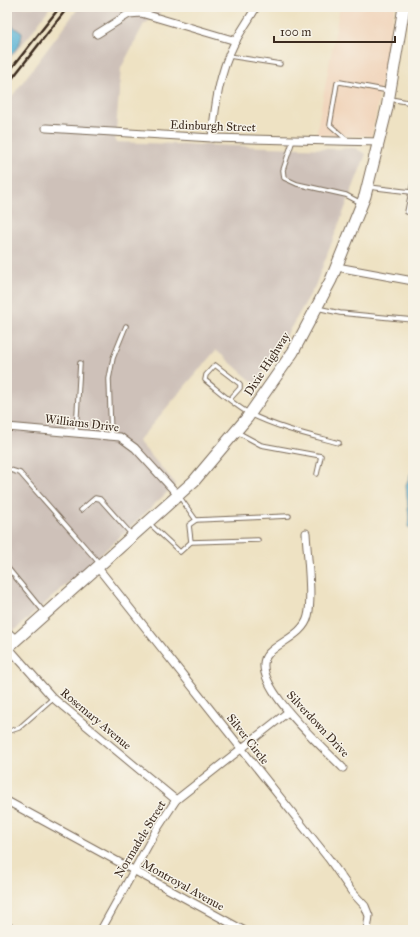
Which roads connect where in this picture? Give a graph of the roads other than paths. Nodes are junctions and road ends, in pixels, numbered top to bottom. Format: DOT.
graph roads {
  1 [pos="256,7"];
  2 [pos="404,7"];
  3 [pos="97,34"];
  4 [pos="236,41"];
  5 [pos="229,56"];
  6 [pos="280,64"];
  7 [pos="390,95"];
  8 [pos="413,103"];
  9 [pos="46,128"];
  10 [pos="212,138"];
  11 [pos="293,140"];
  12 [pos="349,142"];
  13 [pos="380,142"];
  14 [pos="413,182"];
  15 [pos="368,186"];
  16 [pos="412,192"];
  17 [pos="362,204"];
  18 [pos="407,212"];
  19 [pos="337,267"];
  20 [pos="413,281"];
  21 [pos="316,308"];
  22 [pos="413,320"];
  23 [pos="126,326"];
  24 [pos="80,363"];
  25 [pos="230,399"];
  26 [pos="251,414"];
  27 [pos="7,427"];
  28 [pos="76,432"];
  29 [pos="236,432"];
  30 [pos="111,436"];
  31 [pos="339,443"];
  32 [pos="7,469"];
  33 [pos="317,474"];
  34 [pos="178,496"];
  35 [pos="81,510"];
  36 [pos="289,516"];
  37 [pos="196,520"];
  38 [pos="148,522"];
  39 [pos="306,533"];
  40 [pos="133,536"];
  41 [pos="258,540"];
  42 [pos="191,542"];
  43 [pos="99,566"];
  44 [pos="7,567"];
  45 [pos="46,614"];
  46 [pos="7,629"];
  47 [pos="18,638"];
  48 [pos="8,648"];
  49 [pos="53,698"];
  50 [pos="288,712"];
  51 [pos="7,732"];
  52 [pos="241,748"];
  53 [pos="343,768"];
  54 [pos="176,800"];
  55 [pos="7,801"];
  56 [pos="134,870"];
  57 [pos="7,927"];
  58 [pos="12,930"];
  59 [pos="101,930"];
  60 [pos="243,930"];
  61 [pos="367,930"];
  1 -- 4 [label="street"];
  2 -- 7 [label="main road, Dixie Highway"];
  3 -- 4 [label="street"];
  4 -- 5 [label="street"];
  5 -- 6 [label="lane"];
  5 -- 10 [label="street"];
  7 -- 8 [label="lane"];
  7 -- 12 [label="lane"];
  7 -- 13 [label="main road, Dixie Highway"];
  9 -- 10 [label="street, Edinburgh Street"];
  10 -- 11 [label="street, Edinburgh Street"];
  11 -- 12 [label="street, Edinburgh Street"];
  11 -- 17 [label="lane"];
  12 -- 13 [label="street, Edinburgh Street"];
  13 -- 15 [label="main road, Dixie Highway"];
  14 -- 16 [label="lane"];
  15 -- 16 [label="lane"];
  15 -- 17 [label="main road, Dixie Highway"];
  16 -- 18 [label="lane"];
  17 -- 19 [label="main road, Dixie Highway"];
  19 -- 20 [label="street"];
  19 -- 21 [label="main road, Dixie Highway"];
  21 -- 22 [label="lane"];
  21 -- 26 [label="main road, Dixie Highway"];
  23 -- 30 [label="lane"];
  24 -- 28 [label="lane"];
  25 -- 25 [label="lane"];
  25 -- 26 [label="lane"];
  26 -- 29 [label="main road, Dixie Highway"];
  26 -- 31 [label="lane"];
  27 -- 28 [label="street, Williams Drive"];
  28 -- 30 [label="street, Williams Drive"];
  29 -- 33 [label="lane"];
  29 -- 34 [label="main road, Dixie Highway"];
  30 -- 34 [label="street, Williams Drive"];
  32 -- 43 [label="lane"];
  34 -- 37 [label="lane"];
  34 -- 38 [label="main road, Dixie Highway"];
  35 -- 40 [label="lane"];
  36 -- 37 [label="lane"];
  37 -- 42 [label="lane"];
  38 -- 40 [label="main road, Dixie Highway"];
  38 -- 42 [label="lane"];
  39 -- 50 [label="street, Silverdown Drive"];
  40 -- 43 [label="main road, Dixie Highway"];
  41 -- 42 [label="lane"];
  43 -- 45 [label="main road, Dixie Highway"];
  43 -- 52 [label="street, Silver Circle"];
  44 -- 45 [label="lane"];
  45 -- 47 [label="main road, Dixie Highway"];
  46 -- 47 [label="lane"];
  47 -- 48 [label="main road, Dixie Highway"];
  48 -- 49 [label="street, Rosemary Avenue"];
  49 -- 51 [label="lane"];
  49 -- 54 [label="street, Rosemary Avenue"];
  50 -- 52 [label="street, Normadele Street"];
  50 -- 53 [label="street, Silverdown Drive"];
  52 -- 54 [label="street, Normadele Street"];
  52 -- 61 [label="street, Silver Circle"];
  54 -- 56 [label="street, Normadele Street"];
  55 -- 56 [label="street, Montroyal Avenue"];
  56 -- 59 [label="street, Normadele Street"];
  56 -- 60 [label="street, Montroyal Avenue"];
  57 -- 58 [label="street"];
}
